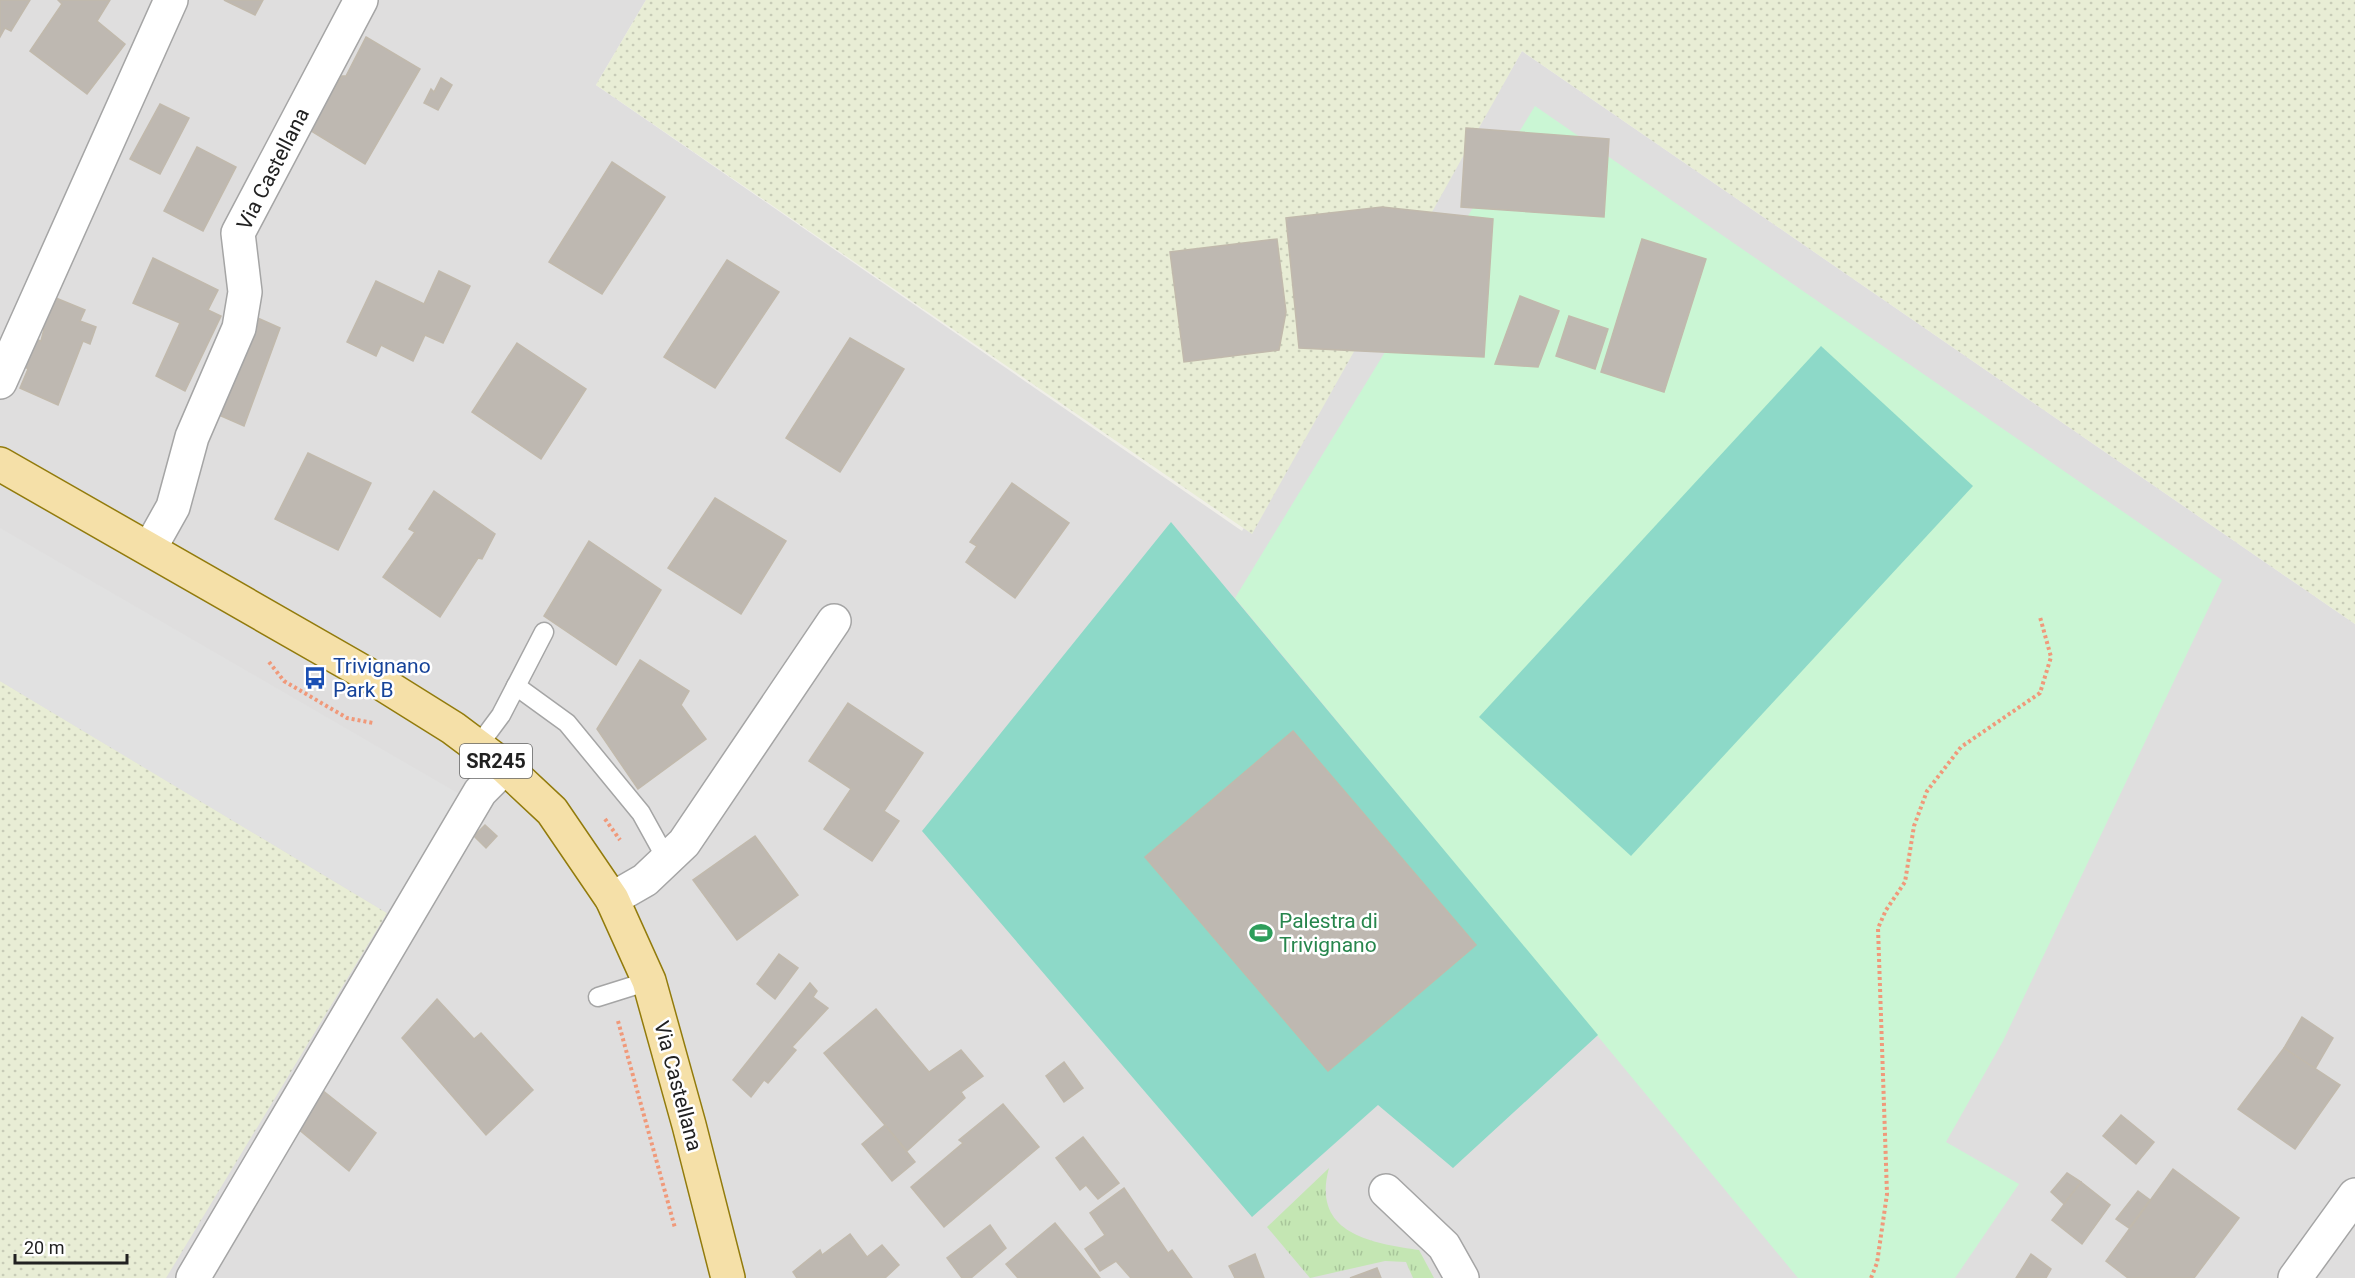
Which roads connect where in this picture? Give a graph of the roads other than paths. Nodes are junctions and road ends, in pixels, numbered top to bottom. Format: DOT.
graph roads {
  1 [pos="171,0"];
  2 [pos="361,0"];
  3 [pos="0,382"];
  4 [pos="0,464"];
  5 [pos="150,548"];
  6 [pos="834,621"];
  7 [pos="544,632"];
  8 [pos="516,686"];
  9 [pos="478,746"];
  10 [pos="505,767"];
  11 [pos="667,860"];
  12 [pos="612,899"];
  13 [pos="649,981"];
  14 [pos="598,997"];
  15 [pos="1386,1191"];
  16 [pos="2355,1195"];
  17 [pos="193,1278"];
  18 [pos="728,1278"];
  19 [pos="1462,1278"];
  20 [pos="2295,1278"];
  1 -- 3 [label="street"];
  2 -- 5 [label="street, Via Castellana"];
  4 -- 5 [label="main road, Via Castellana / SR245"];
  5 -- 9 [label="main road, Via Castellana / SR245"];
  6 -- 11 [label="street"];
  7 -- 8 [label="lane"];
  8 -- 9 [label="lane"];
  8 -- 11 [label="lane"];
  9 -- 10 [label="main road, Via Castellana / SR245"];
  10 -- 12 [label="main road, Via Castellana / SR245"];
  10 -- 17 [label="street"];
  11 -- 12 [label="street"];
  12 -- 13 [label="main road, Via Castellana / SR245"];
  13 -- 14 [label="lane"];
  13 -- 18 [label="main road, Via Castellana / SR245"];
  15 -- 19 [label="street"];
  16 -- 20 [label="street"];
}
